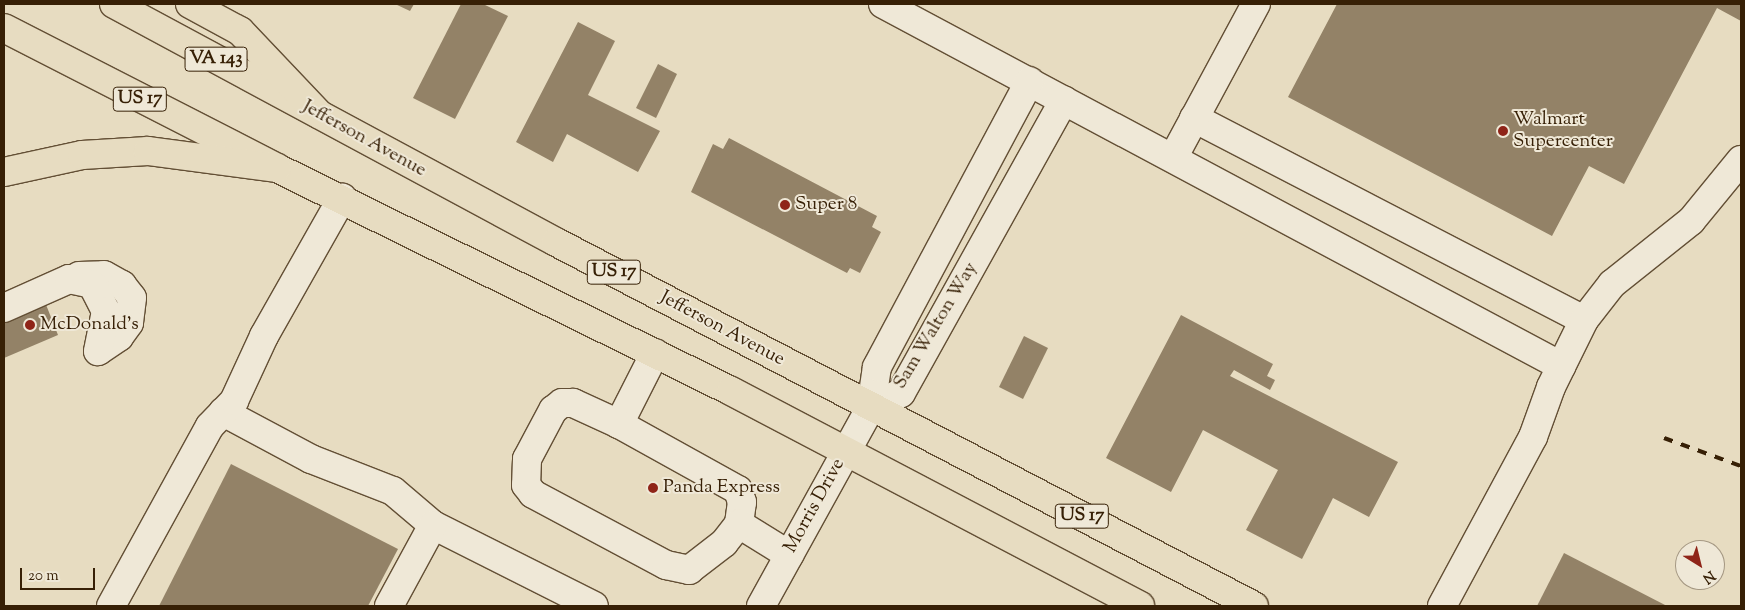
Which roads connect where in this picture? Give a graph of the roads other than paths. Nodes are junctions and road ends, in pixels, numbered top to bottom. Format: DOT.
graph roads {
  1 [pos="114,4"];
  2 [pos="190,4"];
  3 [pos="883,4"];
  4 [pos="1256,4"];
  5 [pos="4,28"];
  6 [pos="1030,81"];
  7 [pos="1064,100"];
  8 [pos="319,114"];
  9 [pos="1194,118"];
  10 [pos="1173,158"];
  11 [pos="1741,160"];
  12 [pos="277,168"];
  13 [pos="4,172"];
  14 [pos="342,198"];
  15 [pos="4,308"];
  16 [pos="1584,320"];
  17 [pos="98,351"];
  18 [pos="655,353"];
  19 [pos="1560,366"];
  20 [pos="871,407"];
  21 [pos="223,412"];
  22 [pos="619,424"];
  23 [pos="845,452"];
  24 [pos="739,524"];
  25 [pos="433,526"];
  26 [pos="788,555"];
  27 [pos="112,606"];
  28 [pos="389,606"];
  29 [pos="594,606"];
  30 [pos="761,606"];
  31 [pos="1140,606"];
  32 [pos="1254,606"];
  33 [pos="1442,606"];
  1 -- 8 [label="main road, Jefferson Avenue / VA 143"];
  2 -- 8 [label="main road, US 17"];
  3 -- 6 [label="street"];
  4 -- 9 [label="street"];
  5 -- 12 [label="main road, US 17"];
  6 -- 7 [label="street"];
  6 -- 20 [label="street, Sam Walton Way"];
  7 -- 10 [label="street"];
  7 -- 20 [label="street, Sam Walton Way"];
  8 -- 20 [label="main road, Jefferson Avenue / US 17"];
  9 -- 10 [label="street"];
  9 -- 16 [label="street"];
  10 -- 19 [label="street"];
  11 -- 16 [label="street"];
  12 -- 13 [label="main road"];
  12 -- 14 [label="main road, US 17"];
  14 -- 18 [label="main road, US 17"];
  14 -- 21 [label="street"];
  15 -- 17 [label="street"];
  16 -- 19 [label="street"];
  18 -- 22 [label="street"];
  18 -- 23 [label="main road, US 17"];
  19 -- 33 [label="street"];
  20 -- 23 [label="street, Morris Drive"];
  20 -- 32 [label="main road, Jefferson Avenue / US 17"];
  21 -- 25 [label="street"];
  21 -- 27 [label="street"];
  22 -- 24 [label="street"];
  22 -- 24 [label="street"];
  23 -- 26 [label="street, Morris Drive"];
  23 -- 31 [label="main road, US 17"];
  24 -- 26 [label="street"];
  25 -- 28 [label="street"];
  25 -- 29 [label="street"];
  26 -- 30 [label="street, Morris Drive"];
}
